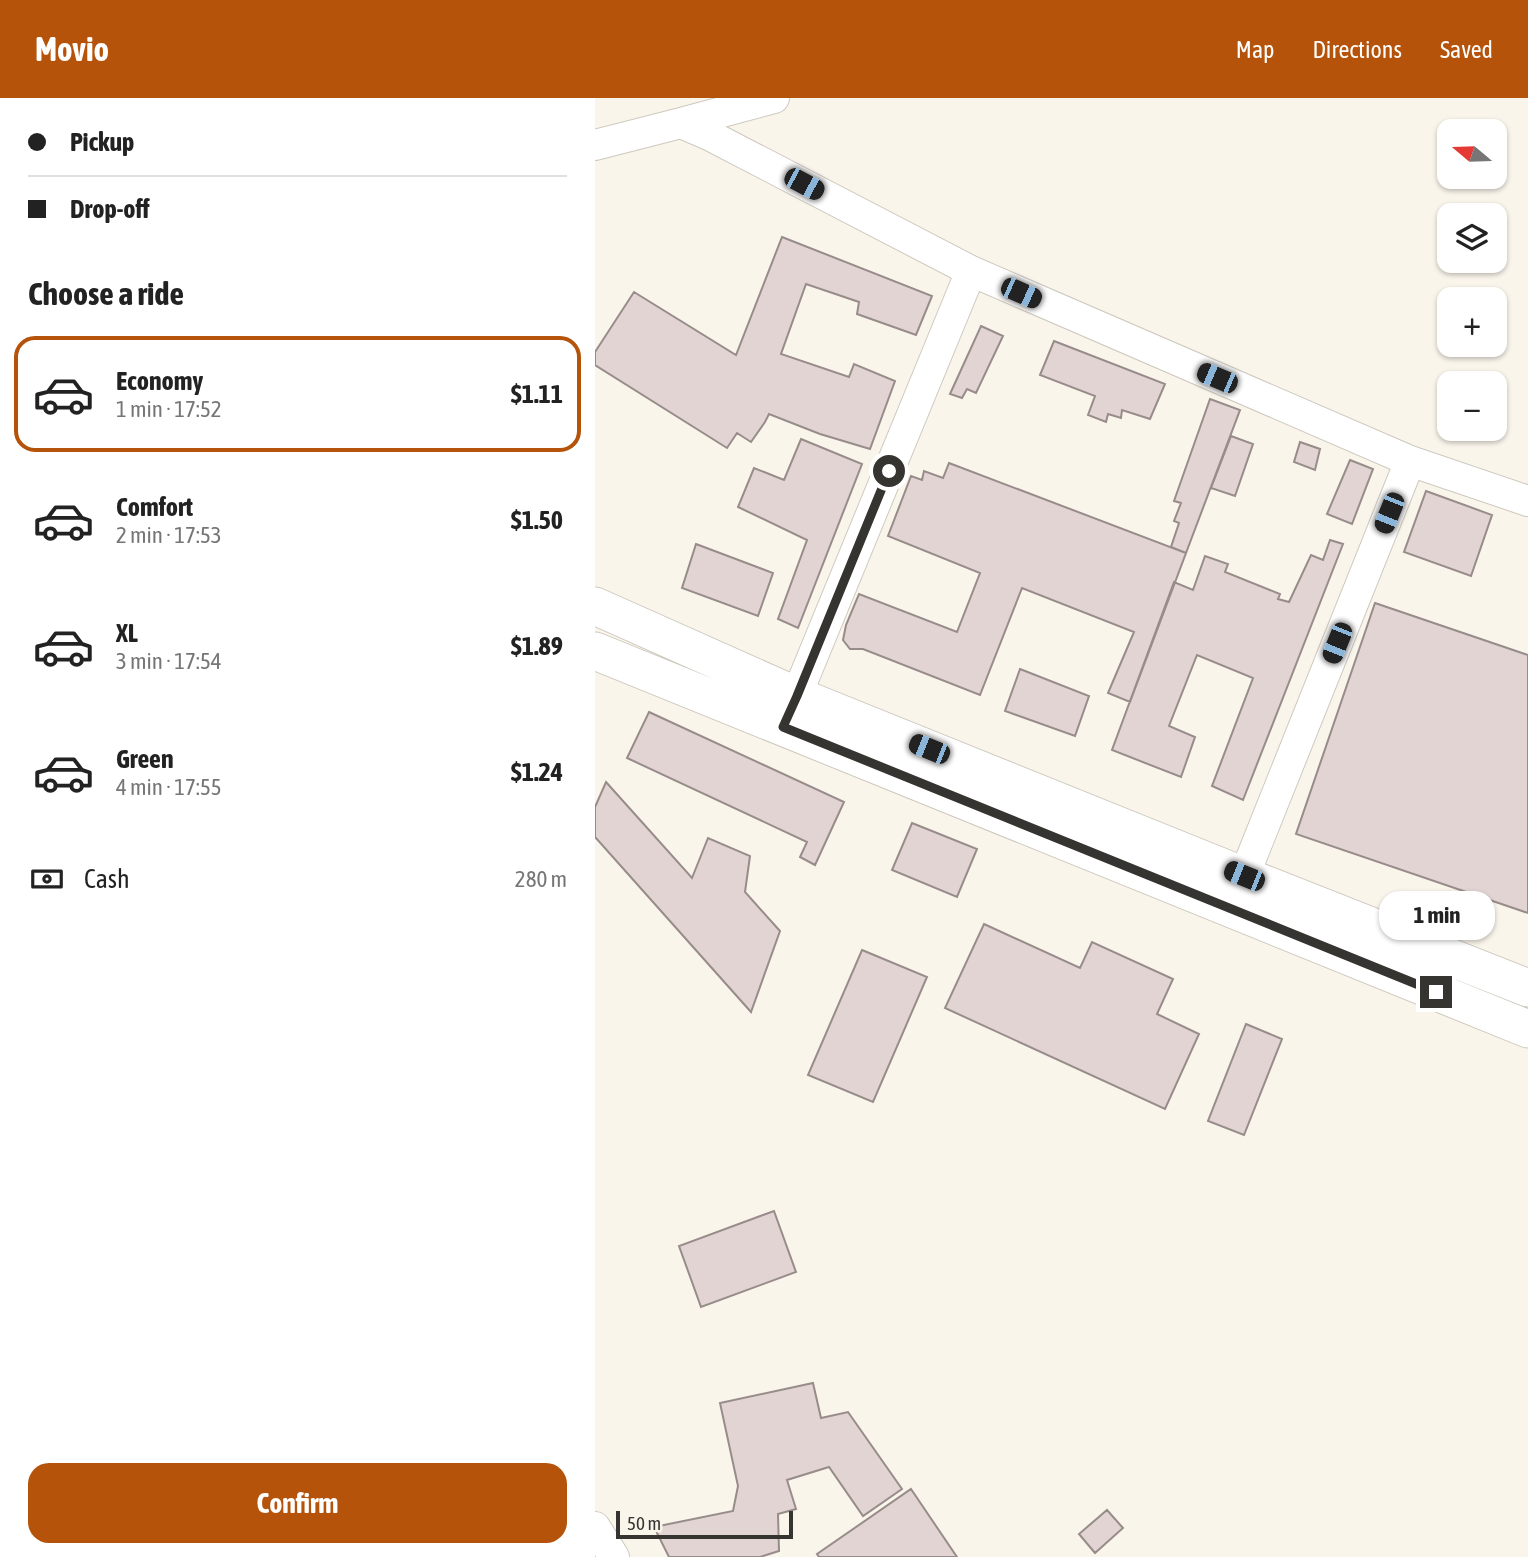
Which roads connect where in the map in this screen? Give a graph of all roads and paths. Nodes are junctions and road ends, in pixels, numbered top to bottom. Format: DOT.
graph roads {
  1 [pos="774,98"];
  2 [pos="681,123"];
  3 [pos="595,145"];
  4 [pos="971,271"];
  5 [pos="1410,461"];
  6 [pos="1528,501"];
  7 [pos="602,609"];
  8 [pos="595,650"];
  9 [pos="790,711"];
  10 [pos="1099,837"];
  11 [pos="1244,876"];
  12 [pos="1528,988"];
  13 [pos="1528,1028"];
  14 [pos="595,1527"];
  15 [pos="614,1557"];
  1 -- 2 [label="street"];
  2 -- 3 [label="street"];
  2 -- 4 [label="street"];
  4 -- 5 [label="street"];
  4 -- 9 [label="street"];
  5 -- 6 [label="street"];
  5 -- 11 [label="street"];
  7 -- 8 [label="main road"];
  7 -- 9 [label="main road"];
  8 -- 9 [label="main road"];
  9 -- 10 [label="main road"];
  10 -- 11 [label="main road"];
  10 -- 13 [label="main road"];
  11 -- 12 [label="main road"];
  14 -- 15 [label="street"];
}
